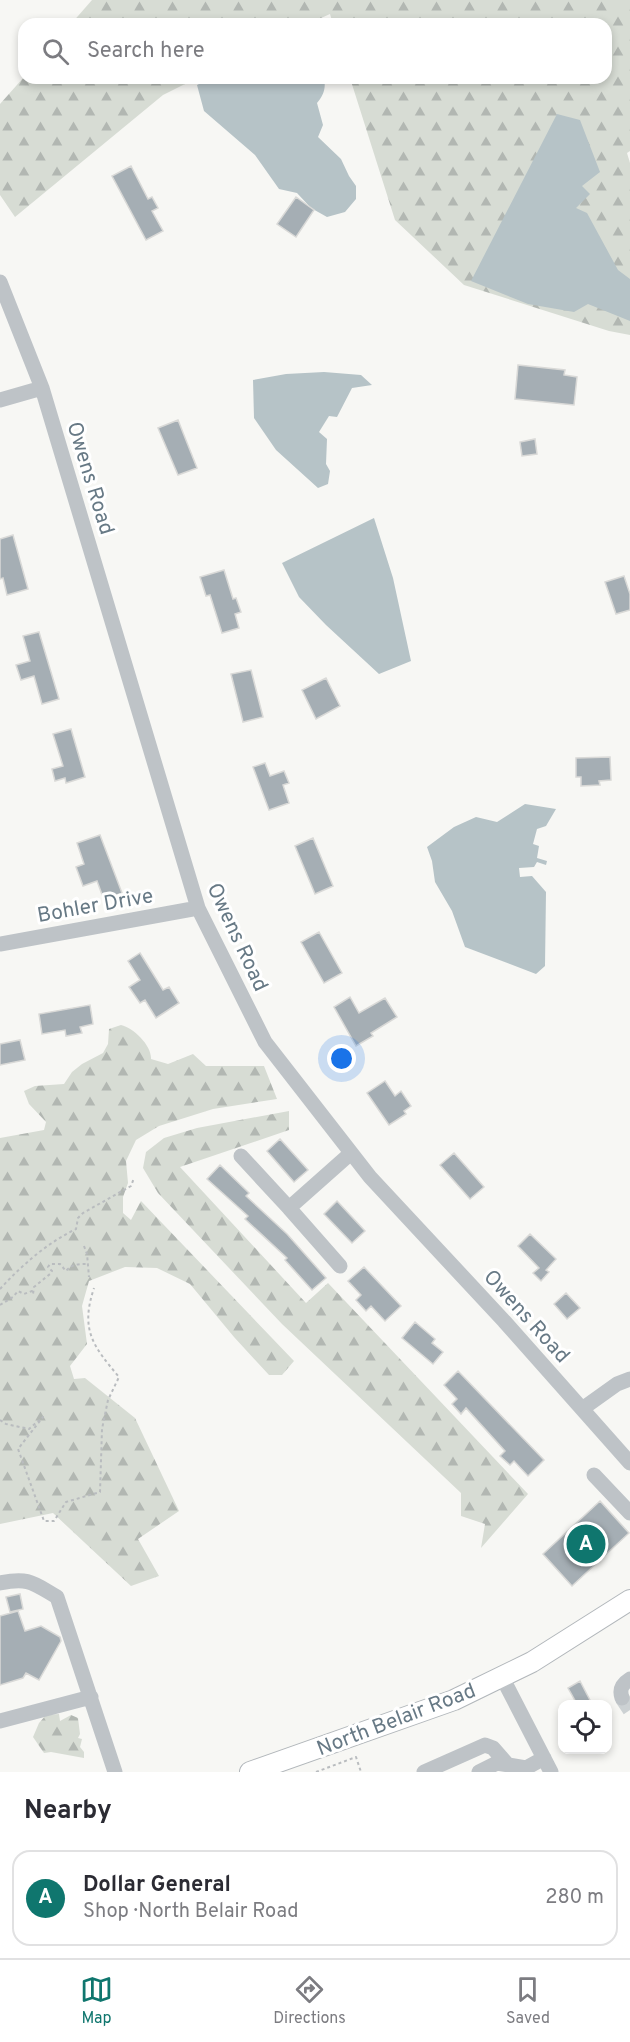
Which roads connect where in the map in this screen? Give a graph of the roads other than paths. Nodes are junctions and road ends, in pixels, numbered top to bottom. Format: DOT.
graph roads {
  1 [pos="0,282"];
  2 [pos="42,388"];
  3 [pos="0,400"];
  4 [pos="198,908"];
  5 [pos="0,944"];
  6 [pos="351,1153"];
  7 [pos="242,1156"];
  8 [pos="289,1208"];
  9 [pos="340,1266"];
  10 [pos="630,1379"];
  11 [pos="582,1409"];
  12 [pos="630,1463"];
  13 [pos="594,1475"];
  14 [pos="630,1513"];
  15 [pos="0,1583"];
  16 [pos="630,1600"];
  17 [pos="502,1677"];
  18 [pos="630,1679"];
  19 [pos="91,1697"];
  20 [pos="622,1698"];
  21 [pos="0,1721"];
  22 [pos="507,1764"];
  23 [pos="547,1768"];
  24 [pos="115,1772"];
  25 [pos="250,1772"];
  26 [pos="424,1772"];
  27 [pos="443,1772"];
  28 [pos="478,1772"];
  1 -- 2 [label="street, Owens Road"];
  2 -- 3 [label="street"];
  2 -- 4 [label="street, Owens Road"];
  4 -- 5 [label="street, Bohler Drive"];
  4 -- 6 [label="street, Owens Road"];
  6 -- 8 [label="street"];
  6 -- 11 [label="street, Owens Road"];
  7 -- 8 [label="street"];
  8 -- 9 [label="street"];
  10 -- 11 [label="street"];
  11 -- 12 [label="street, Owens Road"];
  13 -- 14 [label="street"];
  15 -- 19 [label="street"];
  16 -- 17 [label="main road, North Belair Road"];
  17 -- 23 [label="street"];
  17 -- 25 [label="main road, North Belair Road"];
  18 -- 20 [label="street"];
  19 -- 21 [label="street"];
  19 -- 24 [label="street"];
  22 -- 23 [label="street"];
  22 -- 26 [label="street"];
  22 -- 27 [label="street"];
  22 -- 28 [label="street"];
}
